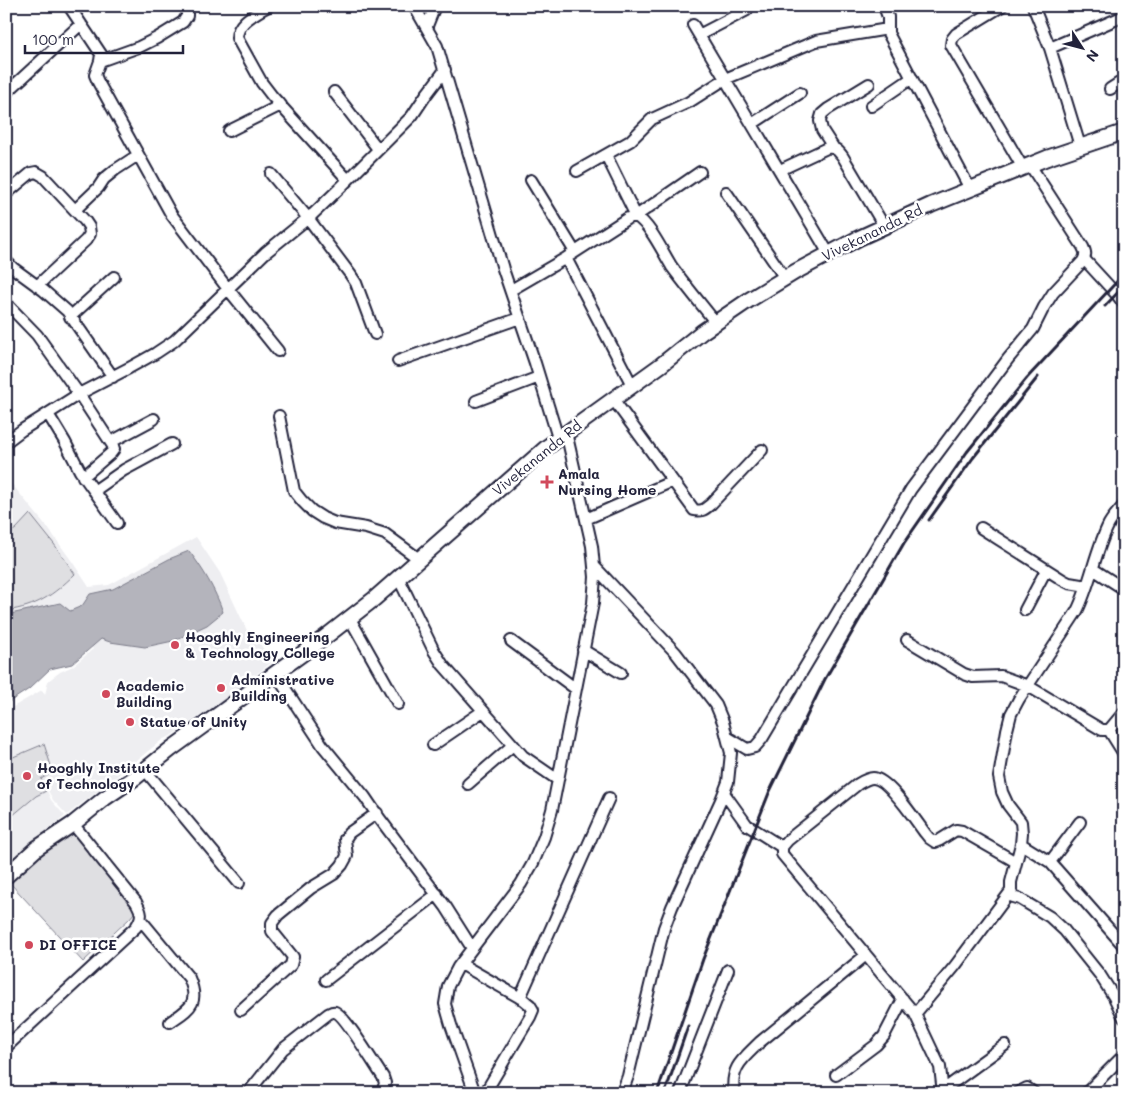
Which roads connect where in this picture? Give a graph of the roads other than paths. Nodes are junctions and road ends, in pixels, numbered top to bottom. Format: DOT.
graph roads {
  1 [pos="69,6"];
  2 [pos="187,6"];
  3 [pos="268,6"];
  4 [pos="414,6"];
  5 [pos="435,6"];
  6 [pos="884,6"];
  7 [pos="1002,6"];
  8 [pos="1033,6"];
  9 [pos="747,10"];
  10 [pos="1124,16"];
  11 [pos="81,24"];
  12 [pos="693,25"];
  13 [pos="427,26"];
  14 [pos="888,29"];
  15 [pos="699,36"];
  16 [pos="1050,48"];
  17 [pos="100,61"];
  18 [pos="445,70"];
  19 [pos="912,78"];
  20 [pos="726,79"];
  21 [pos="1124,80"];
  22 [pos="869,84"];
  23 [pos="1110,89"];
  24 [pos="334,92"];
  25 [pos="6,93"];
  26 [pos="800,93"];
  27 [pos="281,105"];
  28 [pos="871,106"];
  29 [pos="752,124"];
  30 [pos="230,130"];
  31 [pos="1124,132"];
  32 [pos="1080,146"];
  33 [pos="833,147"];
  34 [pos="378,149"];
  35 [pos="138,155"];
  36 [pos="606,155"];
  37 [pos="1026,166"];
  38 [pos="780,170"];
  39 [pos="577,171"];
  40 [pos="700,172"];
  41 [pos="271,174"];
  42 [pos="348,180"];
  43 [pos="531,180"];
  44 [pos="970,189"];
  45 [pos="726,192"];
  46 [pos="6,194"];
  47 [pos="75,210"];
  48 [pos="636,216"];
  49 [pos="308,218"];
  50 [pos="884,226"];
  51 [pos="829,254"];
  52 [pos="570,255"];
  53 [pos="1084,259"];
  54 [pos="6,261"];
  55 [pos="114,277"];
  56 [pos="785,278"];
  57 [pos="37,286"];
  58 [pos="228,289"];
  59 [pos="511,290"];
  60 [pos="6,303"];
  61 [pos="1124,304"];
  62 [pos="70,317"];
  63 [pos="520,318"];
  64 [pos="716,323"];
  65 [pos="375,334"];
  66 [pos="278,351"];
  67 [pos="398,361"];
  68 [pos="113,377"];
  69 [pos="539,377"];
  70 [pos="632,385"];
  71 [pos="79,394"];
  72 [pos="613,399"];
  73 [pos="476,401"];
  74 [pos="48,414"];
  75 [pos="279,416"];
  76 [pos="154,419"];
  77 [pos="562,435"];
  78 [pos="6,442"];
  79 [pos="111,442"];
  80 [pos="172,444"];
  81 [pos="762,450"];
  82 [pos="83,476"];
  83 [pos="672,481"];
  84 [pos="94,491"];
  85 [pos="1124,505"];
  86 [pos="586,519"];
  87 [pos="117,523"];
  88 [pos="981,528"];
  89 [pos="419,559"];
  90 [pos="594,566"];
  91 [pos="1093,569"];
  92 [pos="1046,570"];
  93 [pos="398,577"];
  94 [pos="1087,586"];
  95 [pos="1124,589"];
  96 [pos="1025,610"];
  97 [pos="349,617"];
  98 [pos="907,640"];
  99 [pos="511,641"];
  100 [pos="583,650"];
  101 [pos="275,673"];
  102 [pos="620,673"];
  103 [pos="1028,686"];
  104 [pos="576,689"];
  105 [pos="398,704"];
  106 [pos="483,711"];
  107 [pos="1124,712"];
  108 [pos="1108,730"];
  109 [pos="727,737"];
  110 [pos="433,745"];
  111 [pos="513,745"];
  112 [pos="1124,754"];
  113 [pos="145,770"];
  114 [pos="558,780"];
  115 [pos="468,784"];
  116 [pos="724,793"];
  117 [pos="609,798"];
  118 [pos="377,813"];
  119 [pos="1080,822"];
  120 [pos="73,824"];
  121 [pos="1021,844"];
  122 [pos="782,847"];
  123 [pos="1016,862"];
  124 [pos="1050,862"];
  125 [pos="6,876"];
  126 [pos="239,883"];
  127 [pos="1011,891"];
  128 [pos="437,894"];
  129 [pos="141,920"];
  130 [pos="1124,946"];
  131 [pos="472,948"];
  132 [pos="866,955"];
  133 [pos="461,964"];
  134 [pos="728,970"];
  135 [pos="326,980"];
  136 [pos="520,998"];
  137 [pos="903,999"];
  138 [pos="241,1010"];
  139 [pos="915,1014"];
  140 [pos="1124,1018"];
  141 [pos="170,1022"];
  142 [pos="1005,1045"];
  143 [pos="6,1047"];
  144 [pos="1124,1055"];
  145 [pos="836,1075"];
  146 [pos="386,1091"];
  147 [pos="943,1091"];
  148 [pos="248,1093"];
  149 [pos="475,1093"];
  150 [pos="485,1093"];
  151 [pos="622,1093"];
  152 [pos="680,1093"];
  153 [pos="734,1093"];
  154 [pos="1017,1093"];
  155 [pos="1034,1093"];
  156 [pos="1086,1093"];
  1 -- 11 [label="street"];
  2 -- 17 [label="street"];
  3 -- 27 [label="street"];
  4 -- 13 [label="street"];
  5 -- 13 [label="street"];
  6 -- 14 [label="street"];
  7 -- 37 [label="street"];
  8 -- 16 [label="street"];
  9 -- 15 [label="street"];
  10 -- 16 [label="street"];
  11 -- 17 [label="street"];
  11 -- 25 [label="street"];
  12 -- 15 [label="street"];
  13 -- 18 [label="street"];
  14 -- 19 [label="street"];
  14 -- 20 [label="street"];
  15 -- 20 [label="street"];
  16 -- 32 [label="street"];
  17 -- 35 [label="street"];
  18 -- 34 [label="street"];
  18 -- 59 [label="street"];
  19 -- 28 [label="street"];
  19 -- 44 [label="street"];
  20 -- 29 [label="street"];
  20 -- 36 [label="street"];
  21 -- 23 [label="street"];
  22 -- 33 [label="street"];
  24 -- 34 [label="street"];
  26 -- 29 [label="street"];
  27 -- 30 [label="street"];
  27 -- 42 [label="street"];
  29 -- 38 [label="street"];
  31 -- 32 [label="street, Vivekananda Rd"];
  32 -- 37 [label="street, Vivekananda Rd"];
  33 -- 38 [label="street"];
  33 -- 50 [label="street"];
  34 -- 42 [label="street"];
  35 -- 47 [label="street"];
  35 -- 58 [label="street"];
  36 -- 39 [label="street"];
  36 -- 48 [label="street"];
  37 -- 44 [label="street, Vivekananda Rd"];
  37 -- 53 [label="street"];
  38 -- 51 [label="street"];
  40 -- 48 [label="street"];
  41 -- 49 [label="street"];
  42 -- 49 [label="street"];
  43 -- 52 [label="street"];
  44 -- 50 [label="street, Vivekananda Rd"];
  45 -- 56 [label="street"];
  46 -- 47 [label="street"];
  47 -- 57 [label="street"];
  48 -- 52 [label="street"];
  48 -- 64 [label="street"];
  49 -- 58 [label="street"];
  49 -- 65 [label="street"];
  50 -- 51 [label="street, Vivekananda Rd"];
  51 -- 56 [label="street, Vivekananda Rd"];
  52 -- 59 [label="street"];
  52 -- 70 [label="street"];
  53 -- 61 [label="street"];
  53 -- 109 [label="street"];
  54 -- 57 [label="street"];
  55 -- 62 [label="street"];
  56 -- 64 [label="street, Vivekananda Rd"];
  57 -- 62 [label="street"];
  58 -- 66 [label="street"];
  58 -- 68 [label="street"];
  59 -- 63 [label="street"];
  60 -- 71 [label="street"];
  62 -- 68 [label="street"];
  63 -- 67 [label="street"];
  63 -- 69 [label="street"];
  64 -- 70 [label="street, Vivekananda Rd"];
  68 -- 71 [label="street"];
  69 -- 73 [label="street"];
  69 -- 77 [label="street"];
  70 -- 72 [label="street, Vivekananda Rd"];
  71 -- 74 [label="street"];
  71 -- 79 [label="street"];
  72 -- 77 [label="street, Vivekananda Rd"];
  72 -- 83 [label="street"];
  74 -- 78 [label="street"];
  74 -- 82 [label="street"];
  75 -- 89 [label="street"];
  76 -- 79 [label="street"];
  77 -- 86 [label="street"];
  77 -- 89 [label="street, Vivekananda Rd"];
  79 -- 82 [label="street"];
  80 -- 84 [label="street"];
  81 -- 83 [label="street"];
  82 -- 84 [label="street"];
  83 -- 86 [label="street"];
  84 -- 87 [label="street"];
  85 -- 91 [label="street"];
  86 -- 90 [label="street"];
  88 -- 92 [label="street"];
  89 -- 93 [label="street, Vivekananda Rd"];
  90 -- 100 [label="street"];
  90 -- 109 [label="street"];
  91 -- 94 [label="street"];
  91 -- 95 [label="street"];
  92 -- 94 [label="street"];
  92 -- 96 [label="street"];
  93 -- 97 [label="street, Vivekananda Rd"];
  93 -- 106 [label="street"];
  94 -- 103 [label="street"];
  97 -- 101 [label="street, Vivekananda Rd"];
  97 -- 105 [label="street"];
  98 -- 103 [label="street"];
  99 -- 104 [label="street"];
  100 -- 102 [label="street"];
  100 -- 104 [label="street"];
  101 -- 113 [label="street, Vivekananda Rd"];
  101 -- 118 [label="street"];
  103 -- 108 [label="street"];
  103 -- 121 [label="street"];
  104 -- 114 [label="street"];
  106 -- 110 [label="street"];
  106 -- 111 [label="street"];
  107 -- 108 [label="street"];
  108 -- 112 [label="street"];
  109 -- 116 [label="street"];
  111 -- 114 [label="street"];
  111 -- 115 [label="street"];
  113 -- 120 [label="street, Vivekananda Rd"];
  113 -- 126 [label="street"];
  114 -- 131 [label="street"];
  116 -- 122 [label="street"];
  116 -- 151 [label="street"];
  117 -- 136 [label="street"];
  118 -- 128 [label="street"];
  118 -- 138 [label="street"];
  119 -- 124 [label="street"];
  120 -- 125 [label="street, Vivekananda Rd"];
  120 -- 129 [label="street"];
  121 -- 123 [label="street"];
  121 -- 124 [label="street"];
  122 -- 123 [label="street"];
  122 -- 132 [label="street"];
  123 -- 127 [label="street"];
  124 -- 130 [label="street"];
  127 -- 139 [label="street"];
  127 -- 140 [label="street"];
  128 -- 131 [label="street"];
  128 -- 135 [label="street"];
  129 -- 141 [label="street"];
  129 -- 143 [label="street"];
  131 -- 133 [label="street"];
  132 -- 137 [label="street"];
  132 -- 153 [label="street"];
  133 -- 136 [label="street"];
  133 -- 149 [label="street"];
  134 -- 152 [label="street"];
  136 -- 150 [label="street"];
  137 -- 139 [label="street"];
  137 -- 145 [label="street"];
  139 -- 147 [label="street"];
  142 -- 147 [label="street"];
  144 -- 156 [label="street"];
  146 -- 148 [label="street"];
  154 -- 155 [label="street"];
}
